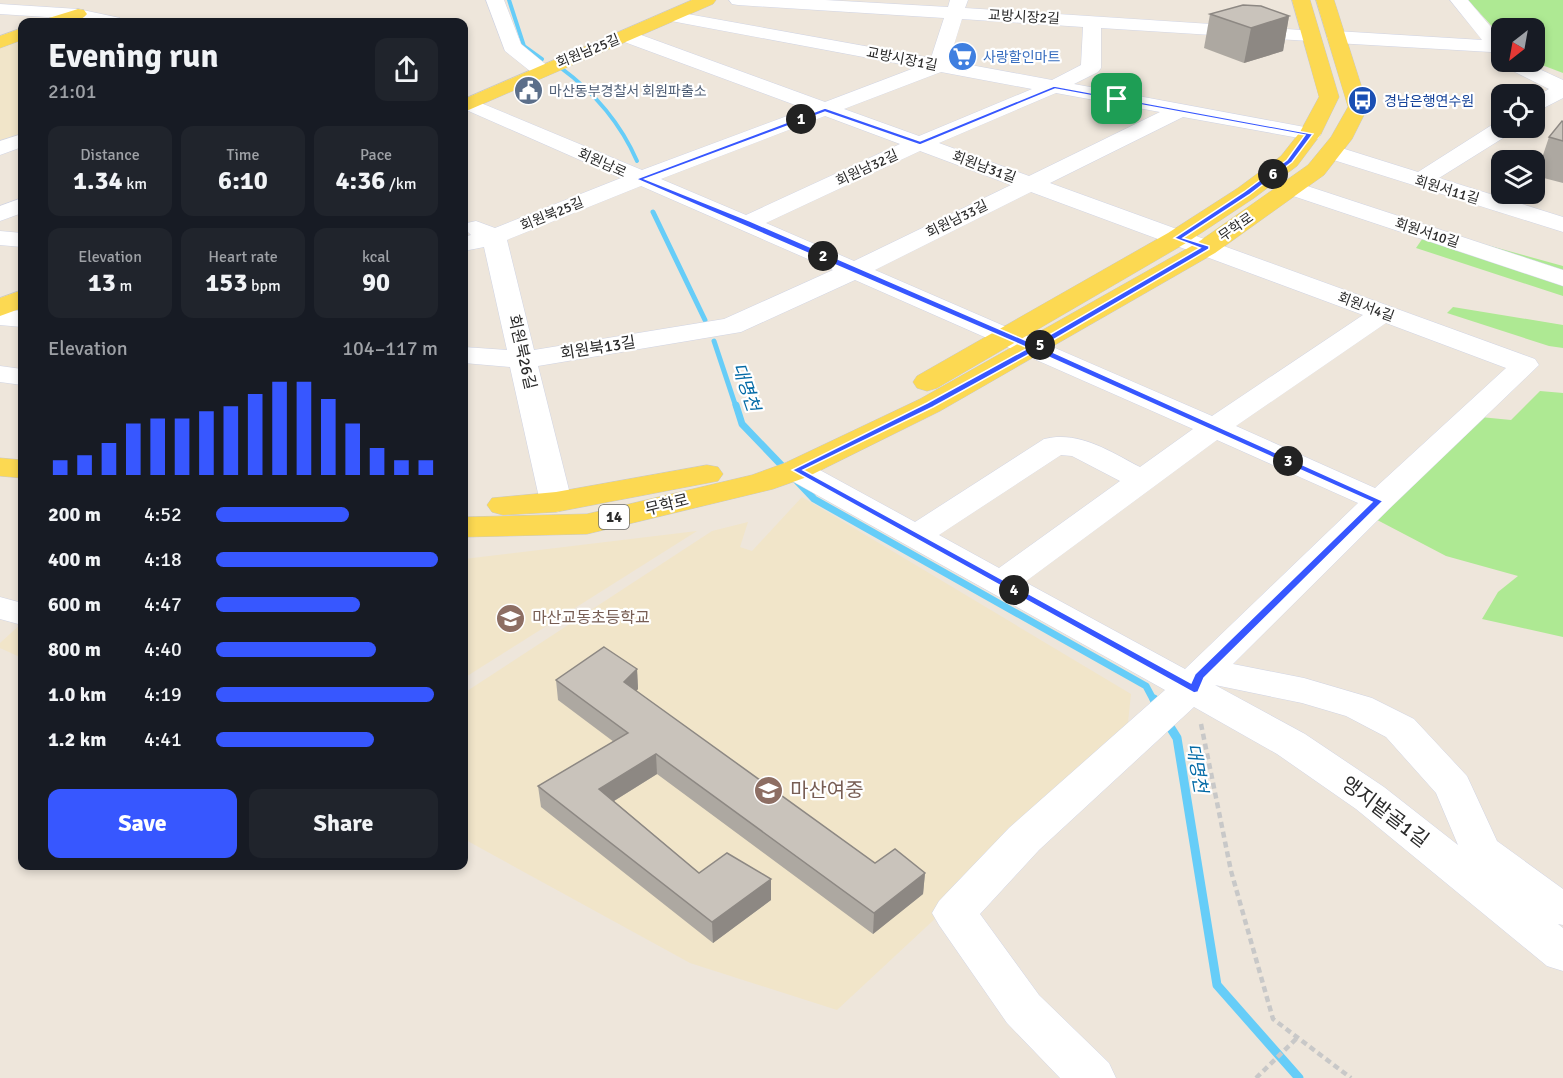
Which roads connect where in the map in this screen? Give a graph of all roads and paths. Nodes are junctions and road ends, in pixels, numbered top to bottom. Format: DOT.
graph roads {
  1 [pos="495,0"];
  2 [pos="707,0"];
  3 [pos="738,0"];
  4 [pos="1102,0"];
  5 [pos="1301,0"];
  6 [pos="1325,0"];
  7 [pos="1460,0"];
  8 [pos="863,4"];
  9 [pos="957,7"];
  10 [pos="0,9"];
  11 [pos="78,14"];
  12 [pos="671,16"];
  13 [pos="66,18"];
  14 [pos="96,18"];
  15 [pos="1095,21"];
  16 [pos="18,35"];
  17 [pos="1310,35"];
  18 [pos="626,36"];
  19 [pos="1336,37"];
  20 [pos="1491,39"];
  21 [pos="0,42"];
  22 [pos="1491,53"];
  23 [pos="938,66"];
  24 [pos="542,70"];
  25 [pos="1534,72"];
  26 [pos="1054,87"];
  27 [pos="1563,89"];
  28 [pos="1545,100"];
  29 [pos="468,103"];
  30 [pos="468,105"];
  31 [pos="825,110"];
  32 [pos="1181,110"];
  33 [pos="1310,134"];
  34 [pos="1491,136"];
  35 [pos="18,141"];
  36 [pos="920,143"];
  37 [pos="0,148"];
  38 [pos="1332,152"];
  39 [pos="639,179"];
  40 [pos="1419,181"];
  41 [pos="1029,183"];
  42 [pos="1292,188"];
  43 [pos="18,207"];
  44 [pos="0,214"];
  45 [pos="748,223"];
  46 [pos="468,224"];
  47 [pos="1563,225"];
  48 [pos="494,237"];
  49 [pos="0,238"];
  50 [pos="1178,238"];
  51 [pos="18,240"];
  52 [pos="468,243"];
  53 [pos="1206,248"];
  54 [pos="855,270"];
  55 [pos="1563,278"];
  56 [pos="18,300"];
  57 [pos="0,308"];
  58 [pos="1384,313"];
  59 [pos="0,317"];
  60 [pos="18,319"];
  61 [pos="731,326"];
  62 [pos="1006,335"];
  63 [pos="1035,348"];
  64 [pos="468,355"];
  65 [pos="524,360"];
  66 [pos="0,374"];
  67 [pos="18,376"];
  68 [pos="1214,428"];
  69 [pos="0,467"];
  70 [pos="773,468"];
  71 [pos="18,469"];
  72 [pos="1142,480"];
  73 [pos="0,487"];
  74 [pos="18,489"];
  75 [pos="1378,501"];
  76 [pos="556,502"];
  77 [pos="468,507"];
  78 [pos="468,527"];
  79 [pos="916,536"];
  80 [pos="1001,583"];
  81 [pos="0,608"];
  82 [pos="18,613"];
  83 [pos="1180,697"];
  84 [pos="1561,936"];
  85 [pos="1297,1038"];
  86 [pos="1092,1078"];
  87 [pos="1256,1078"];
  88 [pos="1351,1078"];
  1 -- 24 [label="street"];
  2 -- 12 [label="main road, 회원남25길"];
  3 -- 8 [label="street, 교방시장2길"];
  4 -- 15 [label="street"];
  5 -- 17 [label="main road, 무학로"];
  6 -- 19 [label="main road, 무학로"];
  7 -- 20 [label="street"];
  8 -- 9 [label="street, 교방시장2길"];
  9 -- 15 [label="street, 교방시장2길"];
  9 -- 23 [label="street"];
  10 -- 11 [label="street"];
  11 -- 13 [label="main road"];
  11 -- 14 [label="street"];
  12 -- 18 [label="main road, 회원남25길"];
  12 -- 23 [label="street, 교방시장1길"];
  15 -- 17 [label="street, 교방시장2길"];
  15 -- 26 [label="street, 회원남32길"];
  16 -- 21 [label="main road"];
  17 -- 33 [label="main road, 무학로"];
  18 -- 24 [label="main road, 회원남25길"];
  18 -- 31 [label="street, 회원남31길"];
  19 -- 22 [label="street"];
  19 -- 38 [label="main road, 무학로"];
  23 -- 26 [label="street, 교방시장1길"];
  23 -- 31 [label="street, 회원북25길"];
  24 -- 29 [label="main road, 회원남25길"];
  25 -- 27 [label="street"];
  26 -- 32 [label="street, 교방시장1길"];
  26 -- 36 [label="street, 회원남32길"];
  27 -- 28 [label="street"];
  30 -- 39 [label="street, 회원남로"];
  31 -- 36 [label="street, 회원남31길"];
  31 -- 39 [label="street, 회원북25길"];
  32 -- 33 [label="street, 교방시장1길"];
  32 -- 41 [label="street, 회원남33길"];
  33 -- 50 [label="main road, 무학로"];
  34 -- 40 [label="street"];
  35 -- 37 [label="street"];
  36 -- 41 [label="street, 회원남31길"];
  36 -- 45 [label="street, 회원남32길"];
  38 -- 40 [label="street, 회원서11길"];
  38 -- 42 [label="main road, 무학로"];
  39 -- 45 [label="street, 회원남로"];
  39 -- 48 [label="street, 회원북25길"];
  40 -- 47 [label="street, 회원서11길"];
  41 -- 50 [label="street, 회원남31길"];
  41 -- 54 [label="street, 회원남33길"];
  42 -- 53 [label="main road, 무학로"];
  42 -- 55 [label="street, 회원서10길"];
  43 -- 44 [label="street"];
  45 -- 54 [label="street, 회원남로"];
  46 -- 48 [label="street"];
  48 -- 52 [label="street, 회원북25길"];
  48 -- 65 [label="street, 회원북26길"];
  49 -- 51 [label="street"];
  50 -- 53 [label="street, 회원남31길"];
  50 -- 62 [label="main road, 무학로"];
  53 -- 58 [label="street, 회원서4길"];
  53 -- 63 [label="main road, 무학로"];
  54 -- 61 [label="street, 회원남33길"];
  54 -- 62 [label="street, 회원남로"];
  56 -- 57 [label="main road"];
  58 -- 68 [label="street"];
  58 -- 75 [label="street, 회원서4길"];
  59 -- 60 [label="street"];
  61 -- 65 [label="street, 회원북13길"];
  62 -- 63 [label="street, 회원남로"];
  62 -- 70 [label="main road, 무학로"];
  63 -- 68 [label="street, 회원남로"];
  63 -- 70 [label="main road, 무학로"];
  64 -- 65 [label="street, 회원북13길"];
  65 -- 76 [label="street, 회원북26길"];
  66 -- 67 [label="street"];
  68 -- 72 [label="street"];
  68 -- 75 [label="street, 회원남로"];
  69 -- 71 [label="main road"];
  70 -- 76 [label="main road, 무학로"];
  70 -- 78 [label="main road, 무학로 / 14"];
  70 -- 79 [label="street, 앵지밭골1길"];
  72 -- 79 [label="street"];
  72 -- 80 [label="street"];
  73 -- 74 [label="main road"];
  75 -- 83 [label="street"];
  76 -- 77 [label="main road, 무학로"];
  79 -- 80 [label="street, 앵지밭골1길"];
  80 -- 83 [label="street, 앵지밭골1길"];
  81 -- 82 [label="street"];
  83 -- 84 [label="street, 앵지밭골1길"];
  83 -- 84 [label="street"];
  83 -- 85 [label="path"];
  83 -- 86 [label="street"];
  85 -- 87 [label="path"];
  85 -- 88 [label="path"];
}
